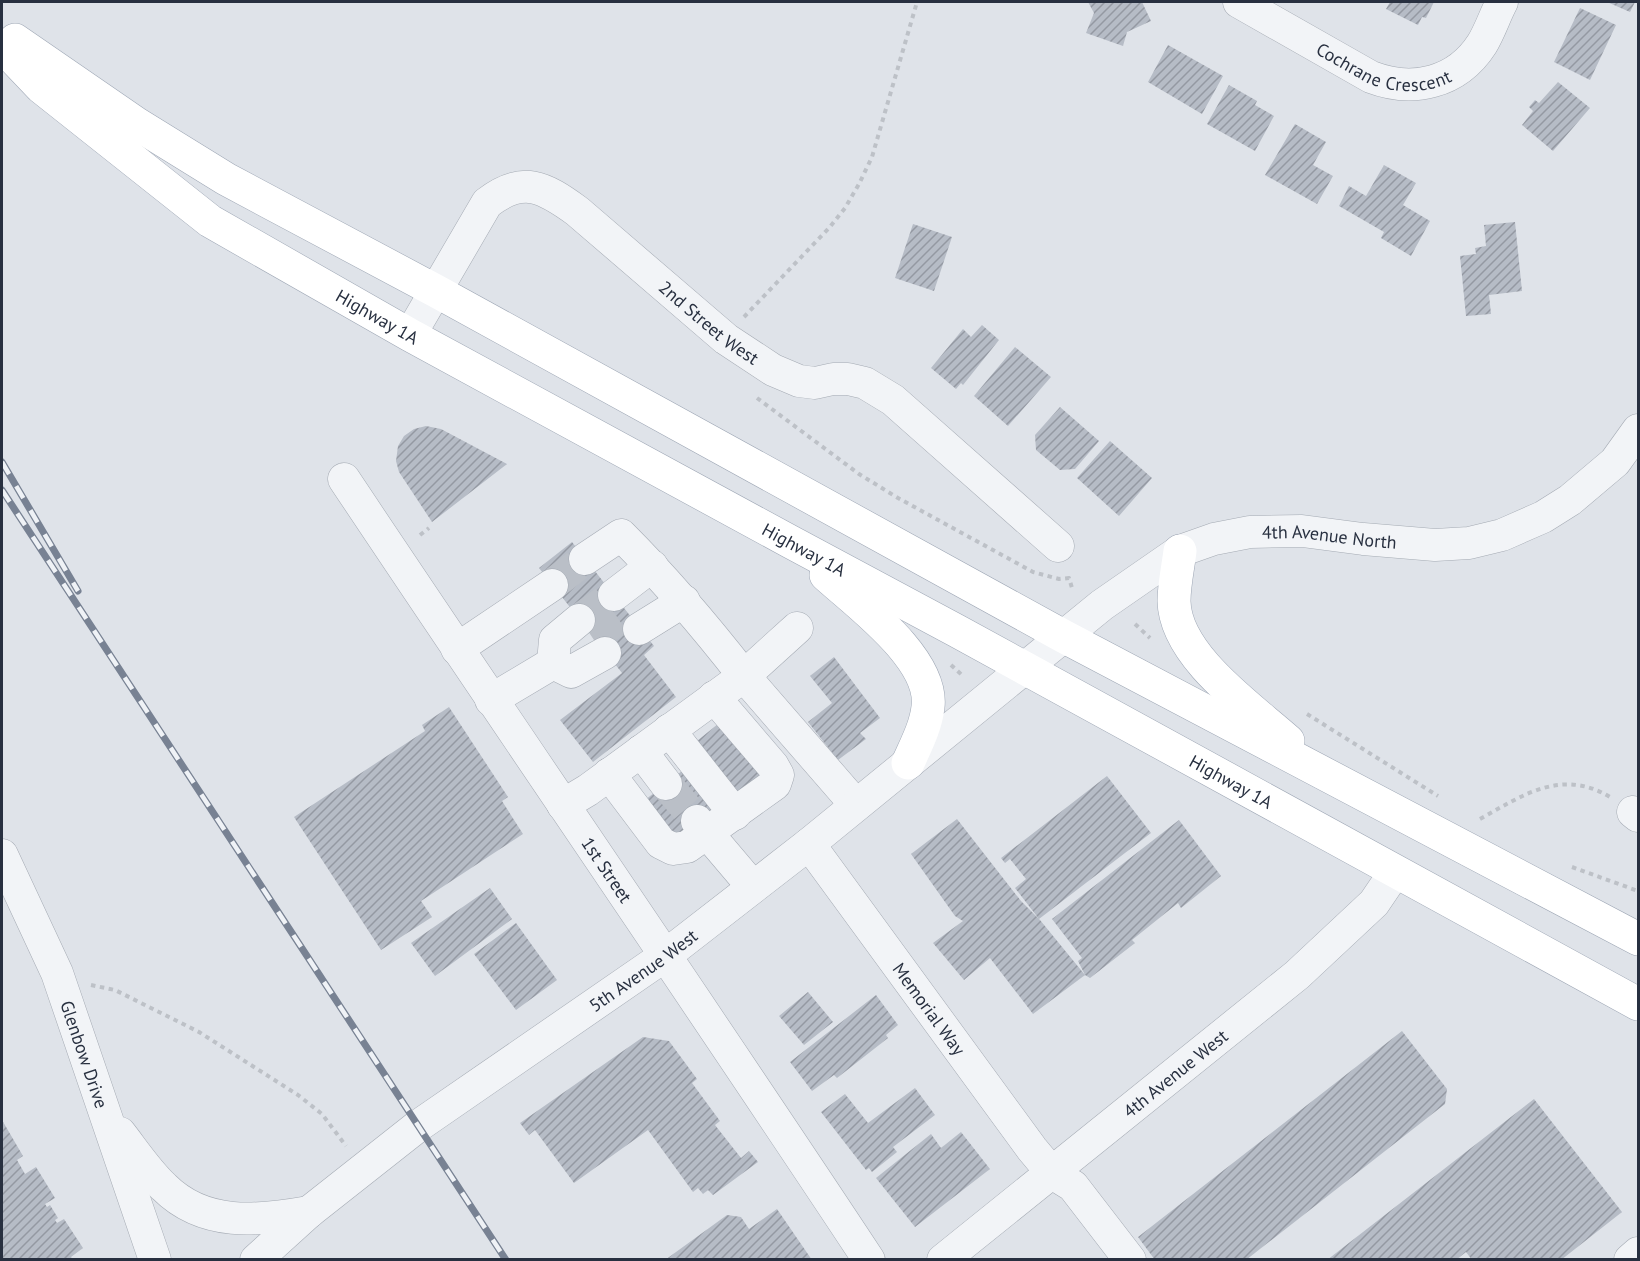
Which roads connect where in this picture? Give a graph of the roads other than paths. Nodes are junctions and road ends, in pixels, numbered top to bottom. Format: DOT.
graph roads {
  1 [pos="1239,2"];
  2 [pos="1502,2"];
  3 [pos="2,30"];
  4 [pos="2,46"];
  5 [pos="436,291"];
  6 [pos="410,335"];
  7 [pos="1638,430"];
  8 [pos="344,479"];
  9 [pos="789,541"];
  10 [pos="1058,546"];
  11 [pos="1180,550"];
  12 [pos="585,559"];
  13 [pos="668,584"];
  14 [pos="552,585"];
  15 [pos="797,628"];
  16 [pos="1063,636"];
  17 [pos="456,649"];
  18 [pos="553,663"];
  19 [pos="1023,668"];
  20 [pos="744,676"];
  21 [pos="714,698"];
  22 [pos="491,700"];
  23 [pos="669,730"];
  24 [pos="641,751"];
  25 [pos="908,764"];
  26 [pos="609,774"];
  27 [pos="1328,776"];
  28 [pos="666,783"];
  29 [pos="563,805"];
  30 [pos="856,805"];
  31 [pos="735,814"];
  32 [pos="703,827"];
  33 [pos="809,844"];
  34 [pos="2,855"];
  35 [pos="1395,872"];
  36 [pos="753,887"];
  37 [pos="1638,939"];
  38 [pos="666,955"];
  39 [pos="1638,1004"];
  40 [pos="106,1116"];
  41 [pos="1052,1173"];
  42 [pos="309,1212"];
  43 [pos="1638,1253"];
  44 [pos="155,1260"];
  45 [pos="256,1260"];
  46 [pos="869,1260"];
  47 [pos="943,1260"];
  48 [pos="1130,1260"];
  49 [pos="1630,1260"];
  1 -- 2 [label="street, Cochrane Crescent"];
  3 -- 5 [label="main road"];
  4 -- 6 [label="main road, Highway 1A"];
  5 -- 6 [label="street, 2nd Street West"];
  5 -- 10 [label="street, 2nd Street West"];
  5 -- 16 [label="main road"];
  6 -- 9 [label="main road, Highway 1A"];
  7 -- 11 [label="street, 4th Avenue North"];
  8 -- 17 [label="street, 1st Street"];
  9 -- 19 [label="main road, Highway 1A"];
  9 -- 25 [label="main road"];
  11 -- 16 [label="street, 4th Avenue North"];
  11 -- 27 [label="main road"];
  12 -- 13 [label="street"];
  13 -- 13 [label="street"];
  13 -- 20 [label="street"];
  14 -- 17 [label="street"];
  15 -- 20 [label="street"];
  16 -- 19 [label="street, 4th Avenue North"];
  16 -- 27 [label="main road"];
  17 -- 22 [label="street, 1st Street"];
  18 -- 18 [label="street"];
  18 -- 22 [label="street"];
  19 -- 25 [label="street, 5th Avenue West"];
  19 -- 35 [label="main road, Highway 1A"];
  20 -- 21 [label="street"];
  20 -- 30 [label="street"];
  21 -- 23 [label="street"];
  21 -- 31 [label="street"];
  22 -- 29 [label="street, 1st Street"];
  23 -- 24 [label="street"];
  23 -- 31 [label="street"];
  24 -- 26 [label="street"];
  24 -- 28 [label="street"];
  25 -- 30 [label="street, 5th Avenue West"];
  26 -- 29 [label="street"];
  26 -- 32 [label="street"];
  27 -- 37 [label="main road"];
  29 -- 38 [label="street, 1st Street"];
  30 -- 33 [label="street, 5th Avenue West"];
  31 -- 32 [label="street"];
  32 -- 36 [label="street"];
  33 -- 36 [label="street, 5th Avenue West"];
  33 -- 41 [label="street, Memorial Way"];
  34 -- 40 [label="street, Glenbow Drive"];
  35 -- 39 [label="main road, Highway 1A"];
  35 -- 41 [label="street, 4th Avenue West"];
  36 -- 38 [label="street, 5th Avenue West"];
  38 -- 42 [label="street, 5th Avenue West"];
  38 -- 46 [label="street, 1st Street"];
  40 -- 42 [label="street"];
  40 -- 44 [label="street, Glenbow Drive"];
  41 -- 47 [label="street, 4th Avenue West"];
  41 -- 48 [label="street, Memorial Way"];
  42 -- 45 [label="street, 5th Avenue West"];
  43 -- 49 [label="street"];
}
